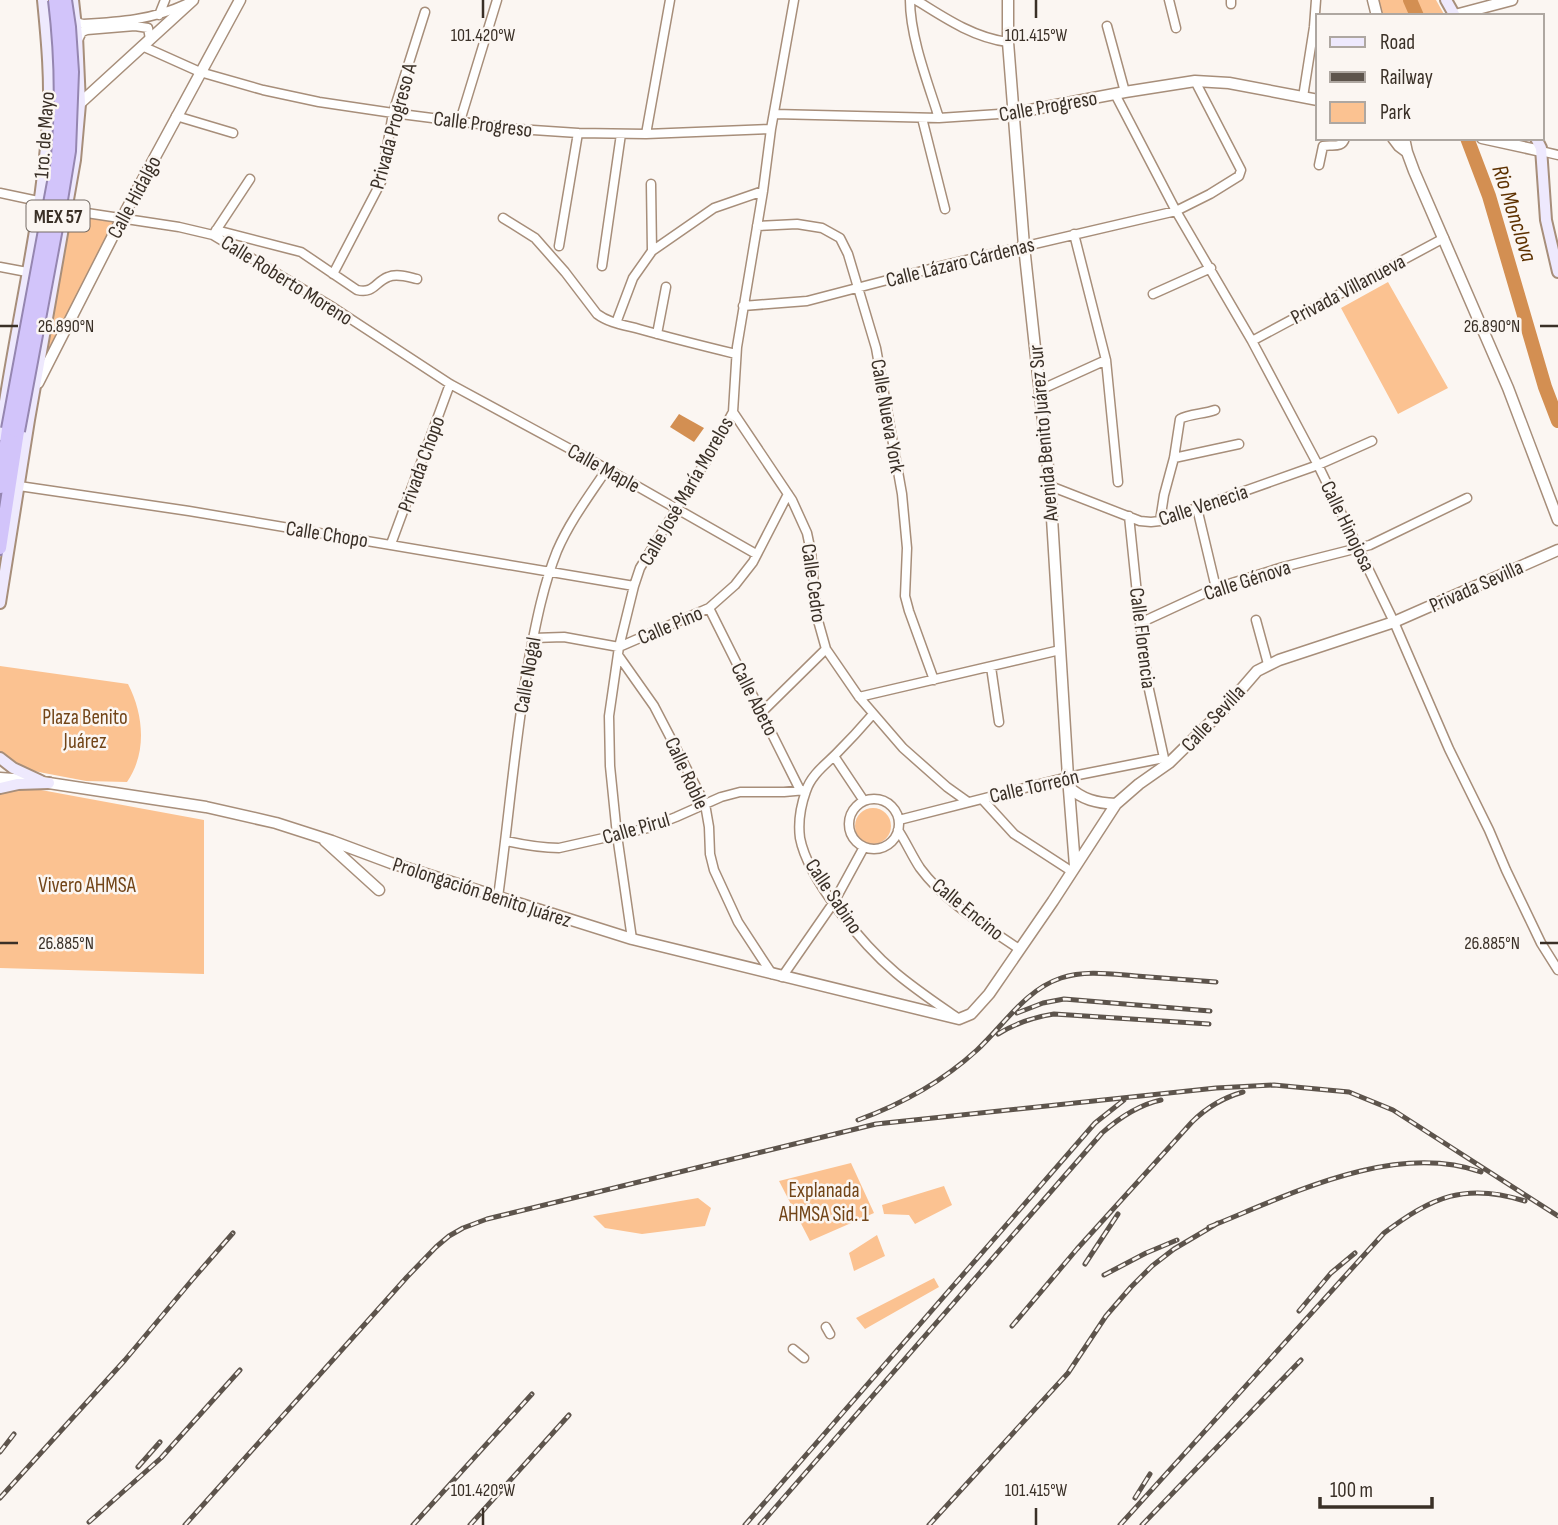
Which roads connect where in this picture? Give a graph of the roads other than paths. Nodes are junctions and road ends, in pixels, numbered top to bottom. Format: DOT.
graph roads {
  1 [pos="65,0"];
  2 [pos="73,0"];
  3 [pos="165,0"];
  4 [pos="192,0"];
  5 [pos="240,0"];
  6 [pos="497,0"];
  7 [pos="670,0"];
  8 [pos="794,0"];
  9 [pos="910,0"];
  10 [pos="916,0"];
  11 [pos="1008,0"];
  12 [pos="1169,0"];
  13 [pos="1316,0"];
  14 [pos="1512,0"];
  15 [pos="44,1"];
  16 [pos="425,12"];
  17 [pos="1459,14"];
  18 [pos="159,15"];
  19 [pos="75,19"];
  20 [pos="1107,26"];
  21 [pos="1176,28"];
  22 [pos="78,40"];
  23 [pos="146,42"];
  24 [pos="1007,42"];
  25 [pos="200,72"];
  26 [pos="79,79"];
  27 [pos="48,80"];
  28 [pos="1195,81"];
  29 [pos="1120,93"];
  30 [pos="1303,97"];
  31 [pos="1316,100"];
  32 [pos="80,104"];
  33 [pos="393,113"];
  34 [pos="1014,113"];
  35 [pos="774,114"];
  36 [pos="176,116"];
  37 [pos="922,118"];
  38 [pos="939,118"];
  39 [pos="48,120"];
  40 [pos="460,121"];
  41 [pos="771,129"];
  42 [pos="233,133"];
  43 [pos="578,133"];
  44 [pos="621,134"];
  45 [pos="646,134"];
  46 [pos="1344,140"];
  47 [pos="1394,140"];
  48 [pos="1404,140"];
  49 [pos="1491,140"];
  50 [pos="1537,140"];
  51 [pos="1558,144"];
  52 [pos="1407,152"];
  53 [pos="1550,153"];
  54 [pos="1319,165"];
  55 [pos="250,179"];
  56 [pos="651,184"];
  57 [pos="763,191"];
  58 [pos="0,193"];
  59 [pos="38,201"];
  60 [pos="945,209"];
  61 [pos="67,210"];
  62 [pos="1176,211"];
  63 [pos="122,218"];
  64 [pos="503,218"];
  65 [pos="757,226"];
  66 [pos="215,232"];
  67 [pos="1074,234"];
  68 [pos="1444,238"];
  69 [pos="559,246"];
  70 [pos="1024,246"];
  71 [pos="652,251"];
  72 [pos="602,266"];
  73 [pos="0,267"];
  74 [pos="1211,268"];
  75 [pos="27,272"];
  76 [pos="1558,272"];
  77 [pos="333,274"];
  78 [pos="417,279"];
  79 [pos="666,287"];
  80 [pos="858,287"];
  81 [pos="1153,294"];
  82 [pos="743,306"];
  83 [pos="616,323"];
  84 [pos="657,334"];
  85 [pos="1252,341"];
  86 [pos="736,354"];
  87 [pos="1107,360"];
  88 [pos="5,368"];
  89 [pos="450,384"];
  90 [pos="1040,390"];
  91 [pos="34,392"];
  92 [pos="1215,410"];
  93 [pos="733,412"];
  94 [pos="9,431"];
  95 [pos="1372,441"];
  96 [pos="1239,444"];
  97 [pos="1174,458"];
  98 [pos="1318,466"];
  99 [pos="607,469"];
  100 [pos="1118,482"];
  101 [pos="19,486"];
  102 [pos="1050,486"];
  103 [pos="0,487"];
  104 [pos="788,494"];
  105 [pos="1467,498"];
  106 [pos="677,508"];
  107 [pos="1197,508"];
  108 [pos="1129,516"];
  109 [pos="1558,520"];
  110 [pos="1160,521"];
  111 [pos="391,544"];
  112 [pos="0,548"];
  113 [pos="1359,549"];
  114 [pos="1558,550"];
  115 [pos="756,554"];
  116 [pos="549,572"];
  117 [pos="634,586"];
  118 [pos="1216,588"];
  119 [pos="0,603"];
  120 [pos="709,608"];
  121 [pos="1255,620"];
  122 [pos="1394,622"];
  123 [pos="1140,623"];
  124 [pos="533,638"];
  125 [pos="826,649"];
  126 [pos="1060,650"];
  127 [pos="619,651"];
  128 [pos="1268,664"];
  129 [pos="991,667"];
  130 [pos="934,680"];
  131 [pos="859,697"];
  132 [pos="762,712"];
  133 [pos="873,714"];
  134 [pos="999,722"];
  135 [pos="834,756"];
  136 [pos="0,758"];
  137 [pos="1166,761"];
  138 [pos="1,781"];
  139 [pos="45,782"];
  140 [pos="1068,782"];
  141 [pos="803,790"];
  142 [pos="982,799"];
  143 [pos="864,801"];
  144 [pos="968,802"];
  145 [pos="705,804"];
  146 [pos="1116,804"];
  147 [pos="899,820"];
  148 [pos="898,830"];
  149 [pos="617,835"];
  150 [pos="319,836"];
  151 [pos="506,841"];
  152 [pos="864,847"];
  153 [pos="1073,868"];
  154 [pos="379,890"];
  155 [pos="498,897"];
  156 [pos="834,902"];
  157 [pos="632,939"];
  158 [pos="1019,949"];
  159 [pos="1558,970"];
  160 [pos="777,976"];
  161 [pos="959,1019"];
  162 [pos="793,1349"];
  163 [pos="804,1358"];
  1 -- 94 [label="highway, MEX 57, bridge"];
  2 -- 19 [label="main road"];
  3 -- 18 [label="street"];
  4 -- 18 [label="street"];
  4 -- 23 [label="street"];
  5 -- 25 [label="street, Calle Hidalgo"];
  6 -- 40 [label="street"];
  7 -- 45 [label="street"];
  8 -- 35 [label="street, Calle José María Morelos"];
  9 -- 38 [label="street"];
  10 -- 24 [label="street"];
  11 -- 24 [label="street, Avenida Benito Juárez Sur"];
  12 -- 21 [label="street"];
  13 -- 30 [label="street"];
  14 -- 17 [label="street"];
  15 -- 27 [label="main road, 1ro. de Mayo"];
  15 -- 94 [label="highway, MEX 57, bridge"];
  16 -- 33 [label="street, Privada Progreso A"];
  18 -- 19 [label="street"];
  19 -- 22 [label="main road"];
  20 -- 29 [label="street, Calle Hinojosa"];
  22 -- 23 [label="street, Calle Progreso"];
  22 -- 26 [label="main road"];
  23 -- 25 [label="street, Calle Progreso"];
  23 -- 32 [label="street"];
  24 -- 34 [label="street, Avenida Benito Juárez Sur"];
  25 -- 33 [label="street, Calle Progreso"];
  25 -- 36 [label="street, Calle Hidalgo"];
  26 -- 27 [label="main road"];
  26 -- 32 [label="main road"];
  27 -- 39 [label="main road, 1ro. de Mayo"];
  28 -- 29 [label="street, Calle Progreso"];
  28 -- 30 [label="street, Calle Progreso"];
  28 -- 62 [label="street, Calle Lázaro Cárdenas"];
  29 -- 34 [label="street, Calle Progreso"];
  29 -- 62 [label="street, Calle Hinojosa"];
  30 -- 31 [label="street, Calle Progreso"];
  32 -- 39 [label="street"];
  32 -- 61 [label="main road"];
  33 -- 40 [label="street, Calle Progreso"];
  33 -- 77 [label="street, Privada Progreso A"];
  34 -- 38 [label="street, Calle Progreso"];
  34 -- 70 [label="street, Avenida Benito Juárez Sur"];
  35 -- 37 [label="street, Calle Progreso"];
  35 -- 41 [label="street, Calle José María Morelos"];
  36 -- 42 [label="street"];
  36 -- 63 [label="street, Calle Hidalgo"];
  37 -- 38 [label="street, Calle Progreso"];
  37 -- 60 [label="street"];
  39 -- 59 [label="main road, 1ro. de Mayo"];
  40 -- 43 [label="street, Calle Progreso"];
  41 -- 45 [label="street, Calle Progreso"];
  41 -- 57 [label="street, Calle José María Morelos"];
  43 -- 44 [label="street, Calle Progreso"];
  43 -- 69 [label="street"];
  44 -- 45 [label="street, Calle Progreso"];
  44 -- 72 [label="street"];
  46 -- 54 [label="street"];
  47 -- 52 [label="street"];
  48 -- 52 [label="street"];
  49 -- 53 [label="street"];
  50 -- 53 [label="main road"];
  51 -- 53 [label="street"];
  52 -- 68 [label="street"];
  53 -- 76 [label="main road"];
  55 -- 66 [label="street"];
  56 -- 71 [label="street"];
  57 -- 65 [label="street, Calle José María Morelos"];
  57 -- 71 [label="street"];
  58 -- 59 [label="street"];
  59 -- 75 [label="main road, 1ro. de Mayo"];
  61 -- 63 [label="street, Calle Roberto Moreno"];
  61 -- 91 [label="main road"];
  62 -- 67 [label="street, Calle Lázaro Cárdenas"];
  62 -- 74 [label="street, Calle Hinojosa"];
  63 -- 66 [label="street, Calle Roberto Moreno"];
  63 -- 91 [label="street, Calle Hidalgo"];
  64 -- 83 [label="street"];
  65 -- 80 [label="street, Calle Nueva York"];
  65 -- 82 [label="street, Calle José María Morelos"];
  66 -- 77 [label="street"];
  66 -- 89 [label="street, Calle Roberto Moreno"];
  67 -- 70 [label="street, Calle Lázaro Cárdenas"];
  67 -- 87 [label="street"];
  68 -- 85 [label="street, Privada Villanueva"];
  68 -- 109 [label="street"];
  70 -- 80 [label="street, Calle Lázaro Cárdenas"];
  70 -- 90 [label="street, Avenida Benito Juárez Sur"];
  71 -- 83 [label="street"];
  73 -- 75 [label="street"];
  74 -- 81 [label="street"];
  74 -- 85 [label="street, Calle Hinojosa"];
  75 -- 88 [label="main road, 1ro. de Mayo"];
  77 -- 78 [label="street"];
  79 -- 84 [label="street"];
  80 -- 82 [label="street, Calle Lázaro Cárdenas"];
  80 -- 130 [label="street, Calle Nueva York"];
  82 -- 86 [label="street, Calle José María Morelos"];
  83 -- 84 [label="street"];
  84 -- 86 [label="street"];
  85 -- 98 [label="street, Calle Hinojosa"];
  86 -- 93 [label="street, Calle José María Morelos"];
  87 -- 90 [label="street"];
  87 -- 100 [label="street"];
  88 -- 94 [label="main road, 1ro. de Mayo"];
  89 -- 99 [label="street, Calle Maple"];
  89 -- 111 [label="street, Privada Chopo"];
  90 -- 102 [label="street, Avenida Benito Juárez Sur"];
  91 -- 101 [label="main road"];
  92 -- 97 [label="street"];
  93 -- 104 [label="street, Calle Cedro"];
  93 -- 106 [label="street, Calle José María Morelos"];
  94 -- 103 [label="highway, MEX 57"];
  94 -- 112 [label="highway, MEX 57"];
  95 -- 98 [label="street, Calle Venecia"];
  96 -- 97 [label="street"];
  97 -- 110 [label="street"];
  98 -- 107 [label="street, Calle Venecia"];
  98 -- 113 [label="street, Calle Hinojosa"];
  99 -- 106 [label="street, Calle Maple"];
  99 -- 116 [label="street, Calle Nogal"];
  101 -- 111 [label="street, Calle Chopo"];
  101 -- 119 [label="main road"];
  102 -- 108 [label="street, Calle Venecia"];
  102 -- 126 [label="street, Avenida Benito Juárez Sur"];
  104 -- 115 [label="street, Calle Pino"];
  104 -- 125 [label="street, Calle Cedro"];
  105 -- 113 [label="street, Calle Génova"];
  106 -- 115 [label="street, Calle Maple"];
  106 -- 117 [label="street, Calle José María Morelos"];
  107 -- 110 [label="street, Calle Venecia"];
  107 -- 118 [label="street"];
  108 -- 110 [label="street, Calle Venecia"];
  108 -- 123 [label="street, Calle Florencia"];
  111 -- 116 [label="street, Calle Chopo"];
  113 -- 118 [label="street, Calle Génova"];
  113 -- 122 [label="street, Calle Hinojosa"];
  114 -- 122 [label="street, Privada Sevilla"];
  115 -- 120 [label="street, Calle Pino"];
  116 -- 117 [label="street, Calle Chopo"];
  116 -- 124 [label="street, Calle Nogal"];
  117 -- 127 [label="street, Calle José María Morelos"];
  118 -- 123 [label="street, Calle Génova"];
  120 -- 127 [label="street, Calle Pino"];
  120 -- 132 [label="street, Calle Abeto"];
  121 -- 128 [label="street"];
  122 -- 128 [label="street, Calle Sevilla"];
  122 -- 159 [label="street, Calle Hinojosa"];
  123 -- 137 [label="street, Calle Florencia"];
  124 -- 127 [label="street, Calle Pino"];
  124 -- 151 [label="street, Calle Nogal"];
  125 -- 131 [label="street, Calle Cedro"];
  125 -- 132 [label="street"];
  126 -- 129 [label="street"];
  126 -- 140 [label="street, Avenida Benito Juárez Sur"];
  127 -- 145 [label="street, Calle Roble"];
  127 -- 149 [label="street, Calle José María Morelos"];
  128 -- 137 [label="street, Calle Sevilla"];
  129 -- 130 [label="street"];
  129 -- 134 [label="street"];
  130 -- 131 [label="street"];
  131 -- 133 [label="street, Calle Cedro"];
  132 -- 141 [label="street, Calle Abeto"];
  133 -- 135 [label="street, Calle Sabino"];
  133 -- 144 [label="street, Calle Cedro"];
  135 -- 141 [label="street, Calle Sabino"];
  135 -- 143 [label="street"];
  136 -- 139 [label="main road"];
  137 -- 140 [label="street, Calle Torreón"];
  137 -- 146 [label="street, Calle Sevilla"];
  138 -- 139 [label="main road"];
  139 -- 150 [label="street, Prolongación Benito Juárez"];
  140 -- 142 [label="street, Calle Torreón"];
  140 -- 146 [label="street"];
  140 -- 153 [label="street, Avenida Benito Juárez Sur"];
  141 -- 145 [label="street, Calle Pirul"];
  141 -- 156 [label="street, Calle Sabino"];
  142 -- 144 [label="street, Calle Torreón"];
  142 -- 153 [label="street"];
  143 -- 147 [label="street"];
  143 -- 152 [label="street"];
  144 -- 147 [label="street, Calle Torreón"];
  145 -- 149 [label="street, Calle Pirul"];
  145 -- 160 [label="street, Calle Roble"];
  146 -- 153 [label="street, Calle Sevilla"];
  147 -- 148 [label="street"];
  148 -- 152 [label="street"];
  148 -- 158 [label="street, Calle Encino"];
  149 -- 151 [label="street, Calle Pirul"];
  149 -- 157 [label="street, Calle José María Morelos"];
  150 -- 154 [label="street"];
  150 -- 155 [label="street, Prolongación Benito Juárez"];
  151 -- 155 [label="street, Calle Nogal"];
  152 -- 156 [label="street"];
  153 -- 158 [label="street"];
  155 -- 157 [label="street, Prolongación Benito Juárez"];
  156 -- 160 [label="street"];
  156 -- 161 [label="street, Calle Sabino"];
  157 -- 160 [label="street, Prolongación Benito Juárez"];
  158 -- 161 [label="street"];
  160 -- 161 [label="street, Prolongación Benito Juárez"];
  162 -- 163 [label="street"];
}
